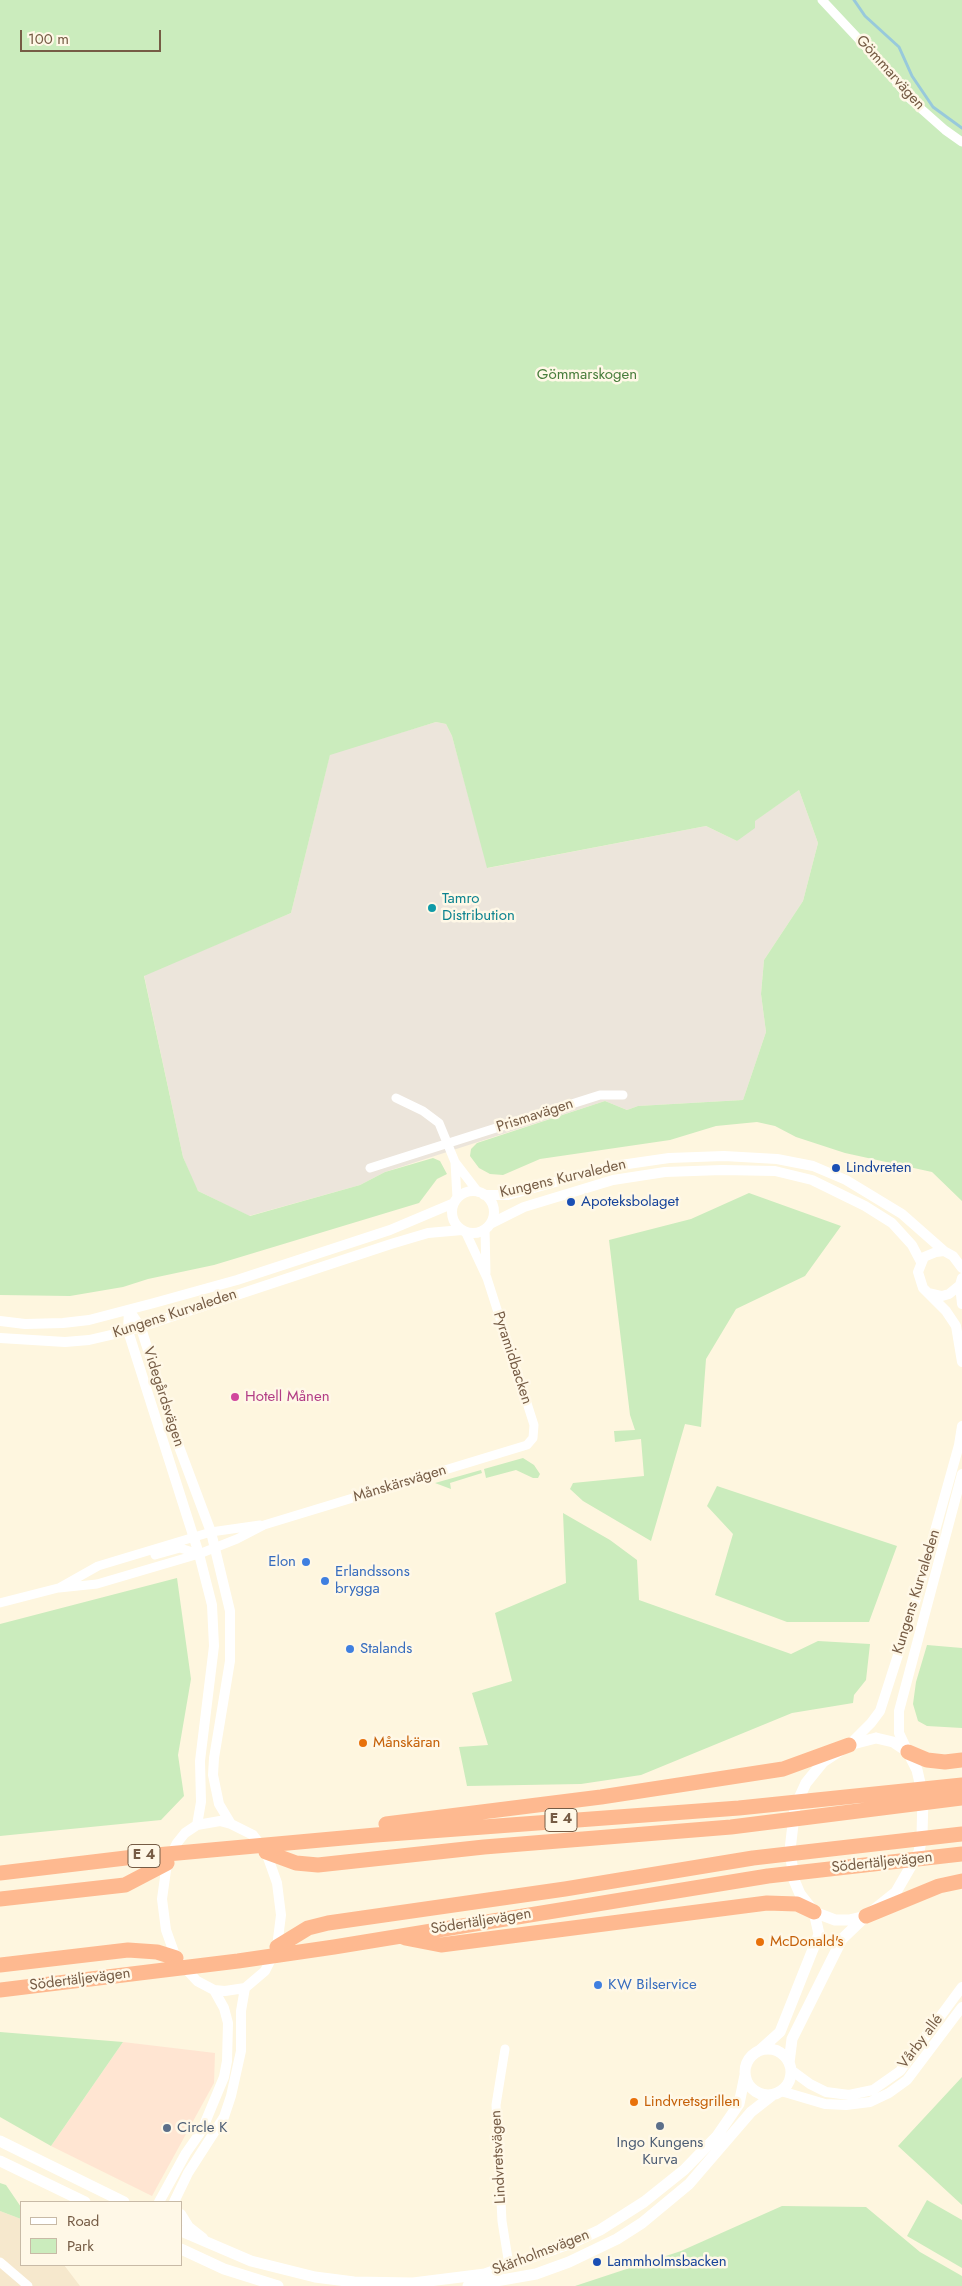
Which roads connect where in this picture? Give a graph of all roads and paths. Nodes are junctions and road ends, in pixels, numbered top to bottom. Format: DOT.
graph roads {
  1 [pos="822,0"];
  2 [pos="962,142"];
  3 [pos="622,1096"];
  4 [pos="396,1098"];
  5 [pos="450,1144"];
  6 [pos="455,1162"];
  7 [pos="370,1168"];
  8 [pos="481,1193"];
  9 [pos="455,1200"];
  10 [pos="488,1227"];
  11 [pos="464,1231"];
  12 [pos="944,1251"];
  13 [pos="921,1262"];
  14 [pos="962,1268"];
  15 [pos="487,1278"];
  16 [pos="961,1282"];
  17 [pos="928,1293"];
  18 [pos="962,1304"];
  19 [pos="129,1310"];
  20 [pos="0,1321"];
  21 [pos="141,1328"];
  22 [pos="128,1331"];
  23 [pos="0,1338"];
  24 [pos="962,1362"];
  25 [pos="962,1426"];
  26 [pos="533,1438"];
  27 [pos="962,1474"];
  28 [pos="264,1525"];
  29 [pos="211,1532"];
  30 [pos="193,1537"];
  31 [pos="216,1548"];
  32 [pos="199,1554"];
  33 [pos="59,1588"];
  34 [pos="0,1603"];
  35 [pos="848,1745"];
  36 [pos="908,1752"];
  37 [pos="962,1760"];
  38 [pos="962,1785"];
  39 [pos="962,1798"];
  40 [pos="229,1820"];
  41 [pos="198,1822"];
  42 [pos="962,1834"];
  43 [pos="288,1844"];
  44 [pos="266,1852"];
  45 [pos="962,1854"];
  46 [pos="167,1863"];
  47 [pos="0,1873"];
  48 [pos="962,1881"];
  49 [pos="0,1899"];
  50 [pos="814,1912"];
  51 [pos="866,1916"];
  52 [pos="396,1936"];
  53 [pos="277,1947"];
  54 [pos="176,1958"];
  55 [pos="5,1964"];
  56 [pos="962,1987"];
  57 [pos="245,1988"];
  58 [pos="0,1990"];
  59 [pos="214,1990"];
  60 [pos="962,2007"];
  61 [pos="506,2049"];
  62 [pos="760,2050"];
  63 [pos="790,2066"];
  64 [pos="745,2075"];
  65 [pos="778,2093"];
  66 [pos="0,2141"];
  67 [pos="0,2161"];
  68 [pos="176,2200"];
  69 [pos="83,2201"];
  70 [pos="122,2201"];
  71 [pos="160,2201"];
  72 [pos="182,2216"];
  73 [pos="182,2231"];
  74 [pos="218,2248"];
  75 [pos="182,2249"];
  76 [pos="0,2262"];
  77 [pos="509,2265"];
  78 [pos="514,2282"];
  79 [pos="28,2286"];
  80 [pos="278,2286"];
  81 [pos="468,2286"];
  1 -- 2 [label="street, Gömmarvägen"];
  3 -- 5 [label="street, Prismavägen"];
  4 -- 5 [label="street"];
  5 -- 6 [label="street"];
  5 -- 7 [label="street, Prismavägen"];
  6 -- 8 [label="street"];
  6 -- 9 [label="street"];
  8 -- 9 [label="street"];
  8 -- 10 [label="street"];
  8 -- 12 [label="street, Kungens Kurvaleden"];
  9 -- 11 [label="street"];
  9 -- 19 [label="street, Kungens Kurvaleden"];
  10 -- 11 [label="street"];
  10 -- 13 [label="street, Kungens Kurvaleden"];
  10 -- 15 [label="street, Pyramidbacken"];
  11 -- 15 [label="street, Pyramidbacken"];
  11 -- 21 [label="street, Kungens Kurvaleden"];
  12 -- 13 [label="street"];
  12 -- 14 [label="street, Kungens Kurvaleden"];
  13 -- 17 [label="street"];
  15 -- 26 [label="street, Pyramidbacken"];
  16 -- 17 [label="street"];
  16 -- 18 [label="street"];
  17 -- 24 [label="street"];
  19 -- 20 [label="street, Kungens Kurvaleden"];
  19 -- 21 [label="street, Videgårdsvägen"];
  19 -- 22 [label="street, Videgårdsvägen"];
  21 -- 22 [label="street, Kungens Kurvaleden"];
  21 -- 29 [label="street, Videgårdsvägen"];
  22 -- 23 [label="street, Kungens Kurvaleden"];
  22 -- 30 [label="street, Videgårdsvägen"];
  25 -- 35 [label="street, Kungens Kurvaleden"];
  26 -- 28 [label="street, Månskärsvägen"];
  27 -- 36 [label="street, Kungens Kurvaleden"];
  28 -- 29 [label="street, Månskärsvägen"];
  28 -- 31 [label="street, Månskärsvägen"];
  29 -- 30 [label="street, Månskärsvägen"];
  29 -- 31 [label="street, Videgårdsvägen"];
  30 -- 32 [label="street, Videgårdsvägen"];
  30 -- 33 [label="street, Månskärsvägen"];
  31 -- 32 [label="street, Månskärsvägen"];
  31 -- 40 [label="street, Videgårdsvägen"];
  32 -- 33 [label="street, Månskärsvägen"];
  32 -- 41 [label="street, Videgårdsvägen"];
  33 -- 34 [label="street, Månskärsvägen"];
  35 -- 36 [label="main road"];
  35 -- 43 [label="highway"];
  35 -- 50 [label="main road"];
  36 -- 37 [label="highway"];
  36 -- 51 [label="main road"];
  38 -- 43 [label="highway, E 4"];
  39 -- 44 [label="highway"];
  40 -- 41 [label="street"];
  40 -- 44 [label="street"];
  41 -- 46 [label="street"];
  42 -- 53 [label="highway"];
  43 -- 47 [label="highway, E 4"];
  44 -- 53 [label="street"];
  45 -- 52 [label="highway, Södertäljevägen"];
  46 -- 49 [label="highway"];
  46 -- 54 [label="street"];
  48 -- 51 [label="highway"];
  50 -- 51 [label="main road"];
  50 -- 52 [label="highway"];
  50 -- 62 [label="main road"];
  51 -- 63 [label="main road"];
  52 -- 58 [label="highway, Södertäljevägen"];
  53 -- 57 [label="street"];
  54 -- 55 [label="highway"];
  54 -- 59 [label="street"];
  56 -- 63 [label="street, Vårby allé"];
  57 -- 59 [label="street"];
  57 -- 68 [label="street"];
  59 -- 71 [label="street"];
  60 -- 65 [label="street, Vårby allé"];
  61 -- 77 [label="street, Lindvretsvägen"];
  62 -- 63 [label="main road"];
  62 -- 64 [label="main road"];
  63 -- 65 [label="main road"];
  64 -- 65 [label="main road"];
  64 -- 77 [label="main road, Skärholmsvägen"];
  65 -- 78 [label="main road, Skärholmsvägen"];
  66 -- 70 [label="main road"];
  67 -- 69 [label="main road"];
  72 -- 74 [label="street"];
  73 -- 74 [label="main road, Skärholmsvägen"];
  74 -- 77 [label="main road, Skärholmsvägen"];
  75 -- 80 [label="main road"];
  76 -- 79 [label="street"];
  77 -- 78 [label="main road"];
  78 -- 81 [label="main road, Skärholmsvägen"];
}
